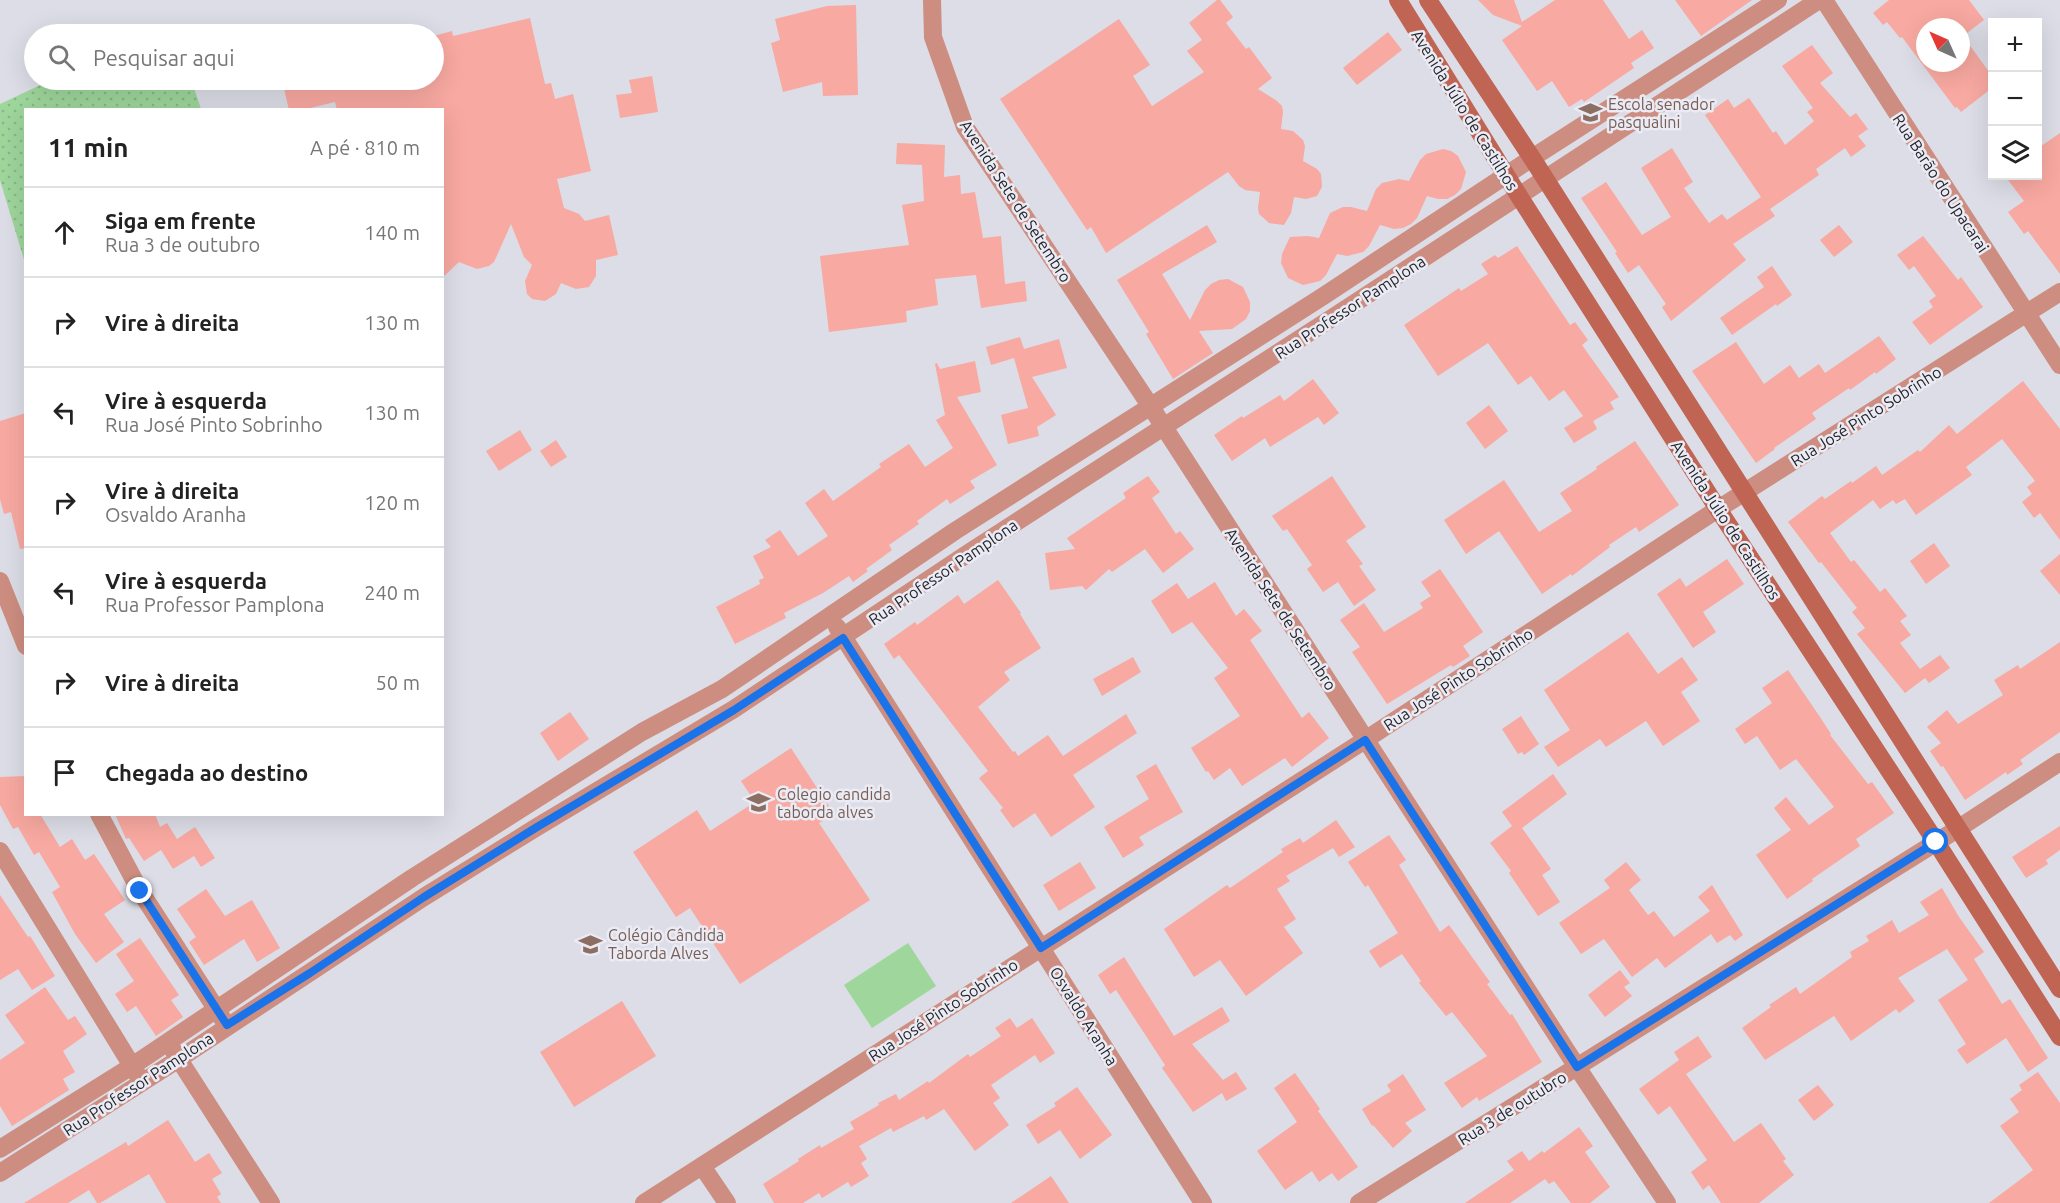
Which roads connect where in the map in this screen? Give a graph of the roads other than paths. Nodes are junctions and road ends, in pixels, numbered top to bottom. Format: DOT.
graph roads {
  1 [pos="932,0"];
  2 [pos="1398,0"];
  3 [pos="1428,0"];
  4 [pos="1778,0"];
  5 [pos="1819,0"];
  6 [pos="1824,0"];
  7 [pos="1711,43"];
  8 [pos="1722,63"];
  9 [pos="1622,100"];
  10 [pos="1635,120"];
  11 [pos="1532,158"];
  12 [pos="1506,177"];
  13 [pos="1544,179"];
  14 [pos="1519,196"];
  15 [pos="1597,261"];
  16 [pos="1571,279"];
  17 [pos="2060,292"];
  18 [pos="1325,295"];
  19 [pos="1338,314"];
  20 [pos="2026,315"];
  21 [pos="2060,365"];
  22 [pos="1151,407"];
  23 [pos="1164,427"];
  24 [pos="1744,493"];
  25 [pos="1718,509"];
  26 [pos="955,531"];
  27 [pos="970,552"];
  28 [pos="2,593"];
  29 [pos="831,616"];
  30 [pos="843,638"];
  31 [pos="24,642"];
  32 [pos="1853,663"];
  33 [pos="1829,678"];
  34 [pos="722,689"];
  35 [pos="734,710"];
  36 [pos="1365,740"];
  37 [pos="2060,762"];
  38 [pos="100,816"];
  39 [pos="1959,828"];
  40 [pos="1936,842"];
  41 [pos="0,851"];
  42 [pos="412,879"];
  43 [pos="424,897"];
  44 [pos="2022,928"];
  45 [pos="1999,942"];
  46 [pos="1041,948"];
  47 [pos="2060,989"];
  48 [pos="215,1009"];
  49 [pos="227,1025"];
  50 [pos="2060,1037"];
  51 [pos="167,1041"];
  52 [pos="179,1059"];
  53 [pos="132,1066"];
  54 [pos="1577,1067"];
  55 [pos="143,1082"];
  56 [pos="65,1108"];
  57 [pos="76,1125"];
  58 [pos="0,1149"];
  59 [pos="702,1166"];
  60 [pos="2,1168"];
  61 [pos="268,1202"];
  62 [pos="644,1203"];
  63 [pos="727,1203"];
  64 [pos="1203,1203"];
  65 [pos="1359,1203"];
  66 [pos="1667,1203"];
  1 -- 22 [label="street, Avenida Sete de Setembro"];
  2 -- 12 [label="street, Avenida Júlio de Castilhos"];
  3 -- 11 [label="street, Avenida Júlio de Castilhos"];
  4 -- 7 [label="street, Rua Professor Pamplona"];
  5 -- 8 [label="street, Rua Professor Pamplona"];
  6 -- 20 [label="street, Rua Barão do Upacarai"];
  7 -- 8 [label="street"];
  7 -- 9 [label="street, Rua Professor Pamplona"];
  8 -- 10 [label="street, Rua Professor Pamplona"];
  9 -- 10 [label="street"];
  9 -- 11 [label="street, Rua Professor Pamplona"];
  10 -- 13 [label="street, Rua Professor Pamplona"];
  11 -- 12 [label="street, Rua Professor Pamplona"];
  11 -- 13 [label="street, Avenida Júlio de Castilhos"];
  12 -- 14 [label="street, Avenida Júlio de Castilhos"];
  12 -- 18 [label="street, Rua Professor Pamplona"];
  13 -- 14 [label="street, Rua Professor Pamplona"];
  13 -- 15 [label="street, Avenida Júlio de Castilhos"];
  14 -- 16 [label="street, Avenida Júlio de Castilhos"];
  14 -- 19 [label="street, Rua Professor Pamplona"];
  15 -- 16 [label="street"];
  15 -- 24 [label="street, Avenida Júlio de Castilhos"];
  16 -- 25 [label="street, Avenida Júlio de Castilhos"];
  17 -- 20 [label="street, Rua José Pinto Sobrinho"];
  18 -- 19 [label="street"];
  18 -- 22 [label="street, Rua Professor Pamplona"];
  19 -- 23 [label="street, Rua Professor Pamplona"];
  20 -- 21 [label="street, Rua Barão do Upacarai"];
  20 -- 24 [label="street, Rua José Pinto Sobrinho"];
  22 -- 23 [label="street, Avenida Sete de Setembro"];
  22 -- 26 [label="street, Rua Professor Pamplona"];
  23 -- 27 [label="street, Rua Professor Pamplona"];
  23 -- 36 [label="street, Avenida Sete de Setembro"];
  24 -- 25 [label="street, Rua José Pinto Sobrinho"];
  24 -- 32 [label="street, Avenida Júlio de Castilhos"];
  25 -- 33 [label="street, Avenida Júlio de Castilhos"];
  25 -- 36 [label="street, Rua José Pinto Sobrinho"];
  26 -- 27 [label="street"];
  26 -- 29 [label="street, Rua Professor Pamplona"];
  27 -- 30 [label="street, Rua Professor Pamplona"];
  28 -- 31 [label="street"];
  29 -- 30 [label="street, Osvaldo Aranha"];
  29 -- 34 [label="street, Rua Professor Pamplona"];
  30 -- 35 [label="street, Rua Professor Pamplona"];
  30 -- 46 [label="street, Osvaldo Aranha"];
  32 -- 33 [label="street"];
  32 -- 39 [label="street, Avenida Júlio de Castilhos"];
  33 -- 40 [label="street, Avenida Júlio de Castilhos"];
  34 -- 35 [label="street"];
  34 -- 42 [label="street, Rua Professor Pamplona"];
  35 -- 43 [label="street, Rua Professor Pamplona"];
  36 -- 46 [label="street, Rua José Pinto Sobrinho"];
  36 -- 54 [label="street, Avenida Sete de Setembro"];
  37 -- 39 [label="street, Rua 3 de outubro"];
  38 -- 48 [label="street"];
  39 -- 40 [label="street, Rua 3 de outubro"];
  39 -- 44 [label="street, Avenida Júlio de Castilhos"];
  40 -- 45 [label="street, Avenida Júlio de Castilhos"];
  40 -- 54 [label="street, Rua 3 de outubro"];
  41 -- 53 [label="street"];
  42 -- 43 [label="street"];
  42 -- 48 [label="street, Rua Professor Pamplona"];
  43 -- 49 [label="street, Rua Professor Pamplona"];
  44 -- 45 [label="street"];
  44 -- 47 [label="street, Avenida Júlio de Castilhos"];
  45 -- 50 [label="street, Avenida Júlio de Castilhos"];
  46 -- 59 [label="street, Rua José Pinto Sobrinho"];
  46 -- 64 [label="street, Osvaldo Aranha"];
  48 -- 49 [label="street"];
  48 -- 51 [label="street, Rua Professor Pamplona"];
  49 -- 52 [label="street, Rua Professor Pamplona"];
  51 -- 52 [label="street"];
  51 -- 53 [label="street, Rua Professor Pamplona"];
  52 -- 55 [label="street, Rua Professor Pamplona"];
  52 -- 61 [label="street"];
  53 -- 55 [label="street"];
  53 -- 56 [label="street, Rua Professor Pamplona"];
  54 -- 65 [label="street, Rua 3 de outubro"];
  54 -- 66 [label="street, Avenida Sete de Setembro"];
  55 -- 57 [label="street, Rua Professor Pamplona"];
  56 -- 57 [label="street"];
  56 -- 58 [label="street, Rua Professor Pamplona"];
  57 -- 60 [label="street, Rua Professor Pamplona"];
  59 -- 62 [label="street, Rua José Pinto Sobrinho"];
  59 -- 63 [label="street"];
}
